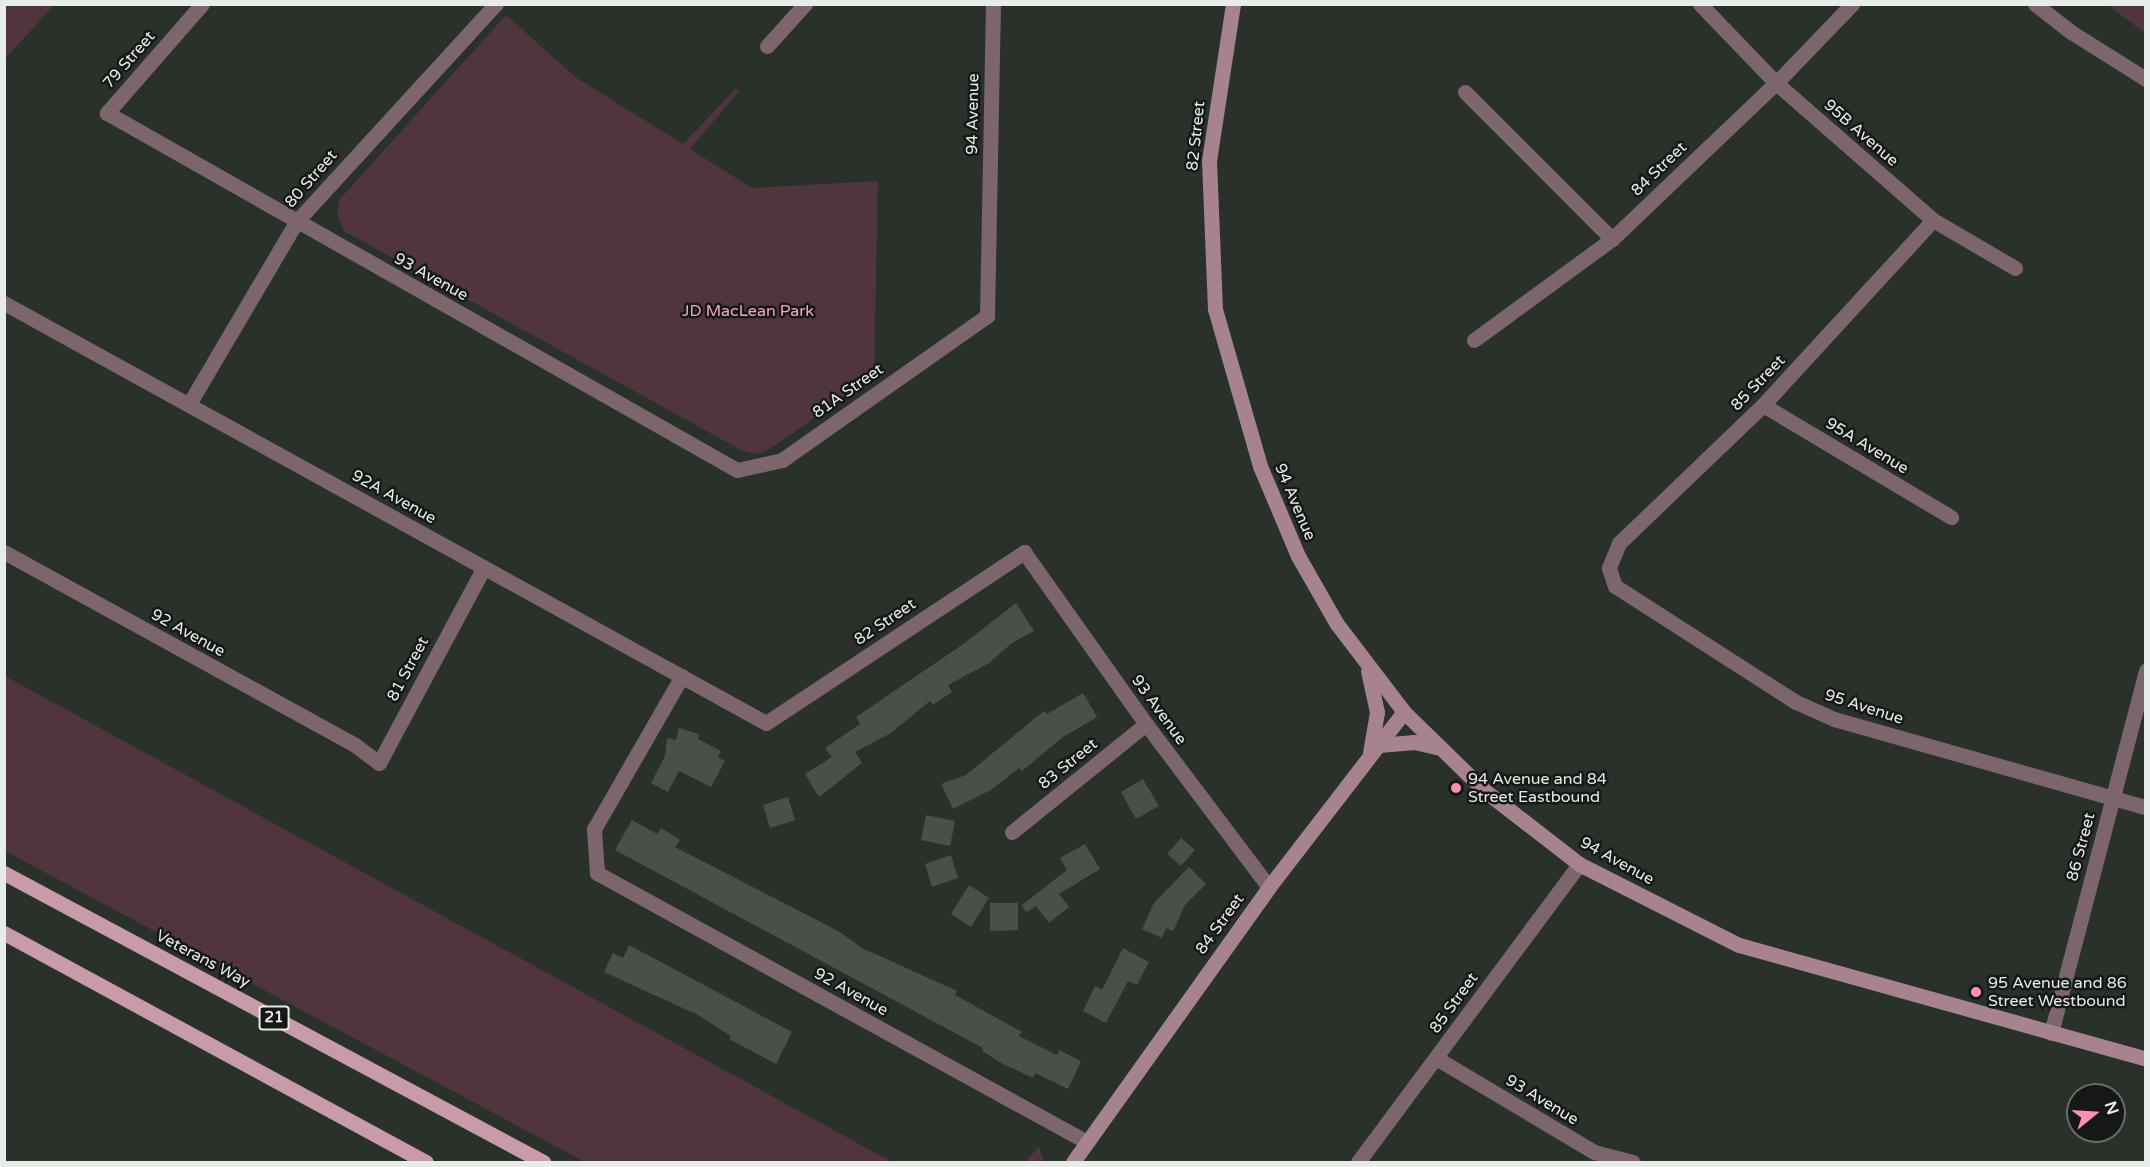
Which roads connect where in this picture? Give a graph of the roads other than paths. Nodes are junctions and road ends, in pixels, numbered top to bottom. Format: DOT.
graph roads {
  1 [pos="202,4"];
  2 [pos="496,4"];
  3 [pos="805,4"];
  4 [pos="993,4"];
  5 [pos="1233,4"];
  6 [pos="1700,4"];
  7 [pos="1852,4"];
  8 [pos="2035,4"];
  9 [pos="767,46"];
  10 [pos="2145,79"];
  11 [pos="1776,83"];
  12 [pos="1465,92"];
  13 [pos="107,113"];
  14 [pos="1933,220"];
  15 [pos="297,222"];
  16 [pos="1612,239"];
  17 [pos="2015,268"];
  18 [pos="4,303"];
  19 [pos="1215,309"];
  20 [pos="973,326"];
  21 [pos="1474,340"];
  22 [pos="189,404"];
  23 [pos="1763,405"];
  24 [pos="737,470"];
  25 [pos="1951,517"];
  26 [pos="4,552"];
  27 [pos="1024,552"];
  28 [pos="484,567"];
  29 [pos="1609,568"];
  30 [pos="1365,661"];
  31 [pos="2145,670"];
  32 [pos="682,676"];
  33 [pos="1404,712"];
  34 [pos="766,723"];
  35 [pos="1146,724"];
  36 [pos="355,745"];
  37 [pos="1379,745"];
  38 [pos="1441,748"];
  39 [pos="1368,759"];
  40 [pos="2112,799"];
  41 [pos="2145,807"];
  42 [pos="1012,832"];
  43 [pos="1579,864"];
  44 [pos="4,873"];
  45 [pos="1269,887"];
  46 [pos="4,933"];
  47 [pos="2051,1033"];
  48 [pos="1436,1058"];
  49 [pos="2145,1059"];
  50 [pos="1087,1142"];
  51 [pos="426,1162"];
  52 [pos="543,1162"];
  53 [pos="1073,1162"];
  54 [pos="1358,1162"];
  55 [pos="1633,1162"];
  1 -- 13 [label="street, 79 Street"];
  2 -- 15 [label="street, 80 Street"];
  3 -- 9 [label="street"];
  4 -- 20 [label="street, 94 Avenue"];
  5 -- 19 [label="street, 82 Street"];
  6 -- 11 [label="street, 95B Avenue"];
  7 -- 11 [label="street, 84 Street"];
  8 -- 10 [label="street"];
  11 -- 14 [label="street, 95B Avenue"];
  11 -- 16 [label="street, 84 Street"];
  12 -- 16 [label="street"];
  13 -- 15 [label="street, 93 Avenue"];
  14 -- 17 [label="street, 95B Avenue"];
  14 -- 23 [label="street, 85 Street"];
  15 -- 22 [label="street, 80 Street"];
  15 -- 24 [label="street, 93 Avenue"];
  16 -- 21 [label="street, 84 Street"];
  18 -- 22 [label="street, 92A Avenue"];
  19 -- 30 [label="street, 94 Avenue"];
  20 -- 24 [label="street, 81A Street"];
  22 -- 28 [label="street, 92A Avenue"];
  23 -- 25 [label="street, 95A Avenue"];
  23 -- 29 [label="street, 85 Street"];
  26 -- 36 [label="street, 92 Avenue"];
  27 -- 34 [label="street, 82 Street"];
  27 -- 35 [label="street, 93 Avenue"];
  28 -- 32 [label="street, 92A Avenue"];
  28 -- 36 [label="street, 81 Street"];
  29 -- 40 [label="street, 95 Avenue"];
  30 -- 33 [label="street, 94 Avenue"];
  30 -- 39 [label="street"];
  31 -- 40 [label="street, 86 Street"];
  32 -- 34 [label="street, 92A Avenue"];
  32 -- 50 [label="street, 92 Avenue"];
  33 -- 37 [label="street, 84 Street"];
  33 -- 38 [label="street, 94 Avenue"];
  35 -- 42 [label="street, 83 Street"];
  35 -- 45 [label="street, 93 Avenue"];
  37 -- 38 [label="street"];
  37 -- 39 [label="street, 84 Street"];
  38 -- 43 [label="street, 94 Avenue"];
  39 -- 45 [label="street, 84 Street"];
  40 -- 41 [label="street, 95 Avenue"];
  40 -- 47 [label="street, 86 Street"];
  43 -- 47 [label="street, 94 Avenue"];
  43 -- 48 [label="street, 85 Street"];
  44 -- 52 [label="main road, Veterans Way / 21"];
  45 -- 50 [label="street, 84 Street"];
  46 -- 51 [label="main road"];
  47 -- 49 [label="street, 94 Avenue"];
  48 -- 54 [label="street, 85 Street"];
  48 -- 55 [label="street, 93 Avenue"];
  50 -- 53 [label="street, 84 Street"];
}
